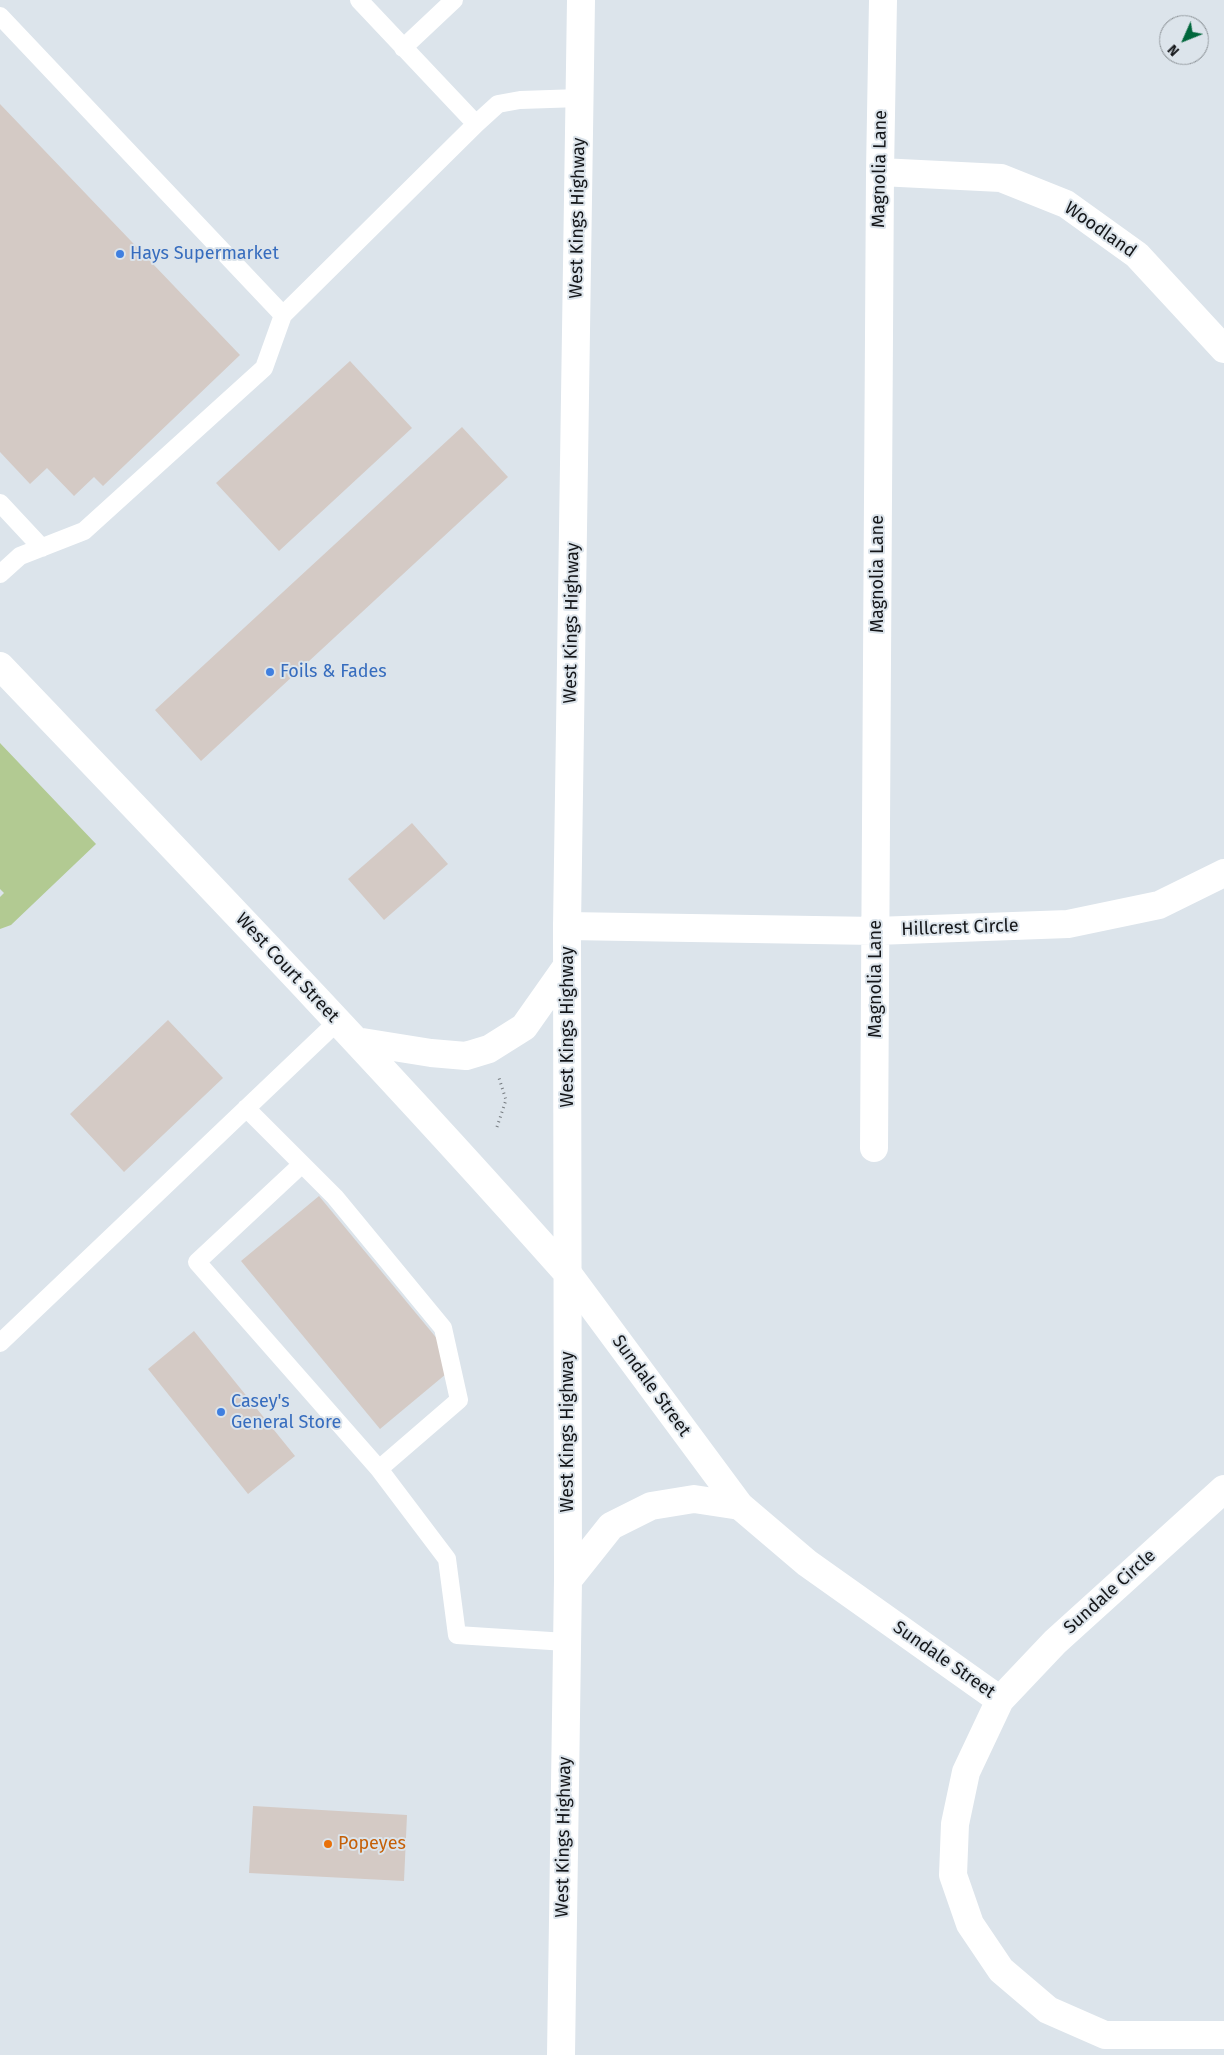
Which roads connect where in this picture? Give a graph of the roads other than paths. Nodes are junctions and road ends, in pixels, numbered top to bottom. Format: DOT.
graph roads {
  1 [pos="360,0"];
  2 [pos="454,0"];
  3 [pos="581,0"];
  4 [pos="883,0"];
  5 [pos="0,16"];
  6 [pos="403,48"];
  7 [pos="580,98"];
  8 [pos="476,124"];
  9 [pos="880,172"];
  10 [pos="283,315"];
  11 [pos="1224,350"];
  12 [pos="0,503"];
  13 [pos="42,548"];
  14 [pos="0,574"];
  15 [pos="0,666"];
  16 [pos="1224,874"];
  17 [pos="567,926"];
  18 [pos="876,931"];
  19 [pos="567,966"];
  20 [pos="337,1022"];
  21 [pos="356,1041"];
  22 [pos="246,1108"];
  23 [pos="874,1148"];
  24 [pos="301,1165"];
  25 [pos="569,1275"];
  26 [pos="0,1344"];
  27 [pos="379,1469"];
  28 [pos="1224,1489"];
  29 [pos="740,1506"];
  30 [pos="568,1580"];
  31 [pos="566,1642"];
  32 [pos="1000,1700"];
  33 [pos="1224,2035"];
  34 [pos="561,2055"];
  1 -- 6 [label="lane"];
  2 -- 6 [label="lane"];
  3 -- 7 [label="street, West Kings Highway"];
  4 -- 9 [label="street, Magnolia Lane"];
  5 -- 10 [label="lane"];
  6 -- 8 [label="lane"];
  7 -- 8 [label="lane"];
  7 -- 17 [label="street, West Kings Highway"];
  8 -- 10 [label="lane"];
  9 -- 11 [label="street, Woodland"];
  9 -- 18 [label="street, Magnolia Lane"];
  10 -- 13 [label="lane"];
  12 -- 13 [label="lane"];
  13 -- 14 [label="lane"];
  15 -- 20 [label="street, West Court Street"];
  16 -- 18 [label="street, Hillcrest Circle"];
  17 -- 18 [label="street, Hillcrest Circle"];
  17 -- 19 [label="street, West Kings Highway"];
  18 -- 23 [label="street, Magnolia Lane"];
  19 -- 21 [label="street"];
  19 -- 25 [label="street, West Kings Highway"];
  20 -- 21 [label="street, West Court Street"];
  20 -- 22 [label="lane"];
  21 -- 25 [label="street, West Court Street"];
  22 -- 24 [label="lane"];
  22 -- 26 [label="lane"];
  24 -- 27 [label="lane"];
  24 -- 27 [label="lane"];
  25 -- 29 [label="street, Sundale Street"];
  25 -- 30 [label="street, West Kings Highway"];
  27 -- 31 [label="lane"];
  28 -- 32 [label="street, Sundale Circle"];
  29 -- 30 [label="street"];
  29 -- 32 [label="street, Sundale Street"];
  30 -- 31 [label="street, West Kings Highway"];
  31 -- 34 [label="street, West Kings Highway"];
  32 -- 33 [label="street, Sundale Street"];
}
